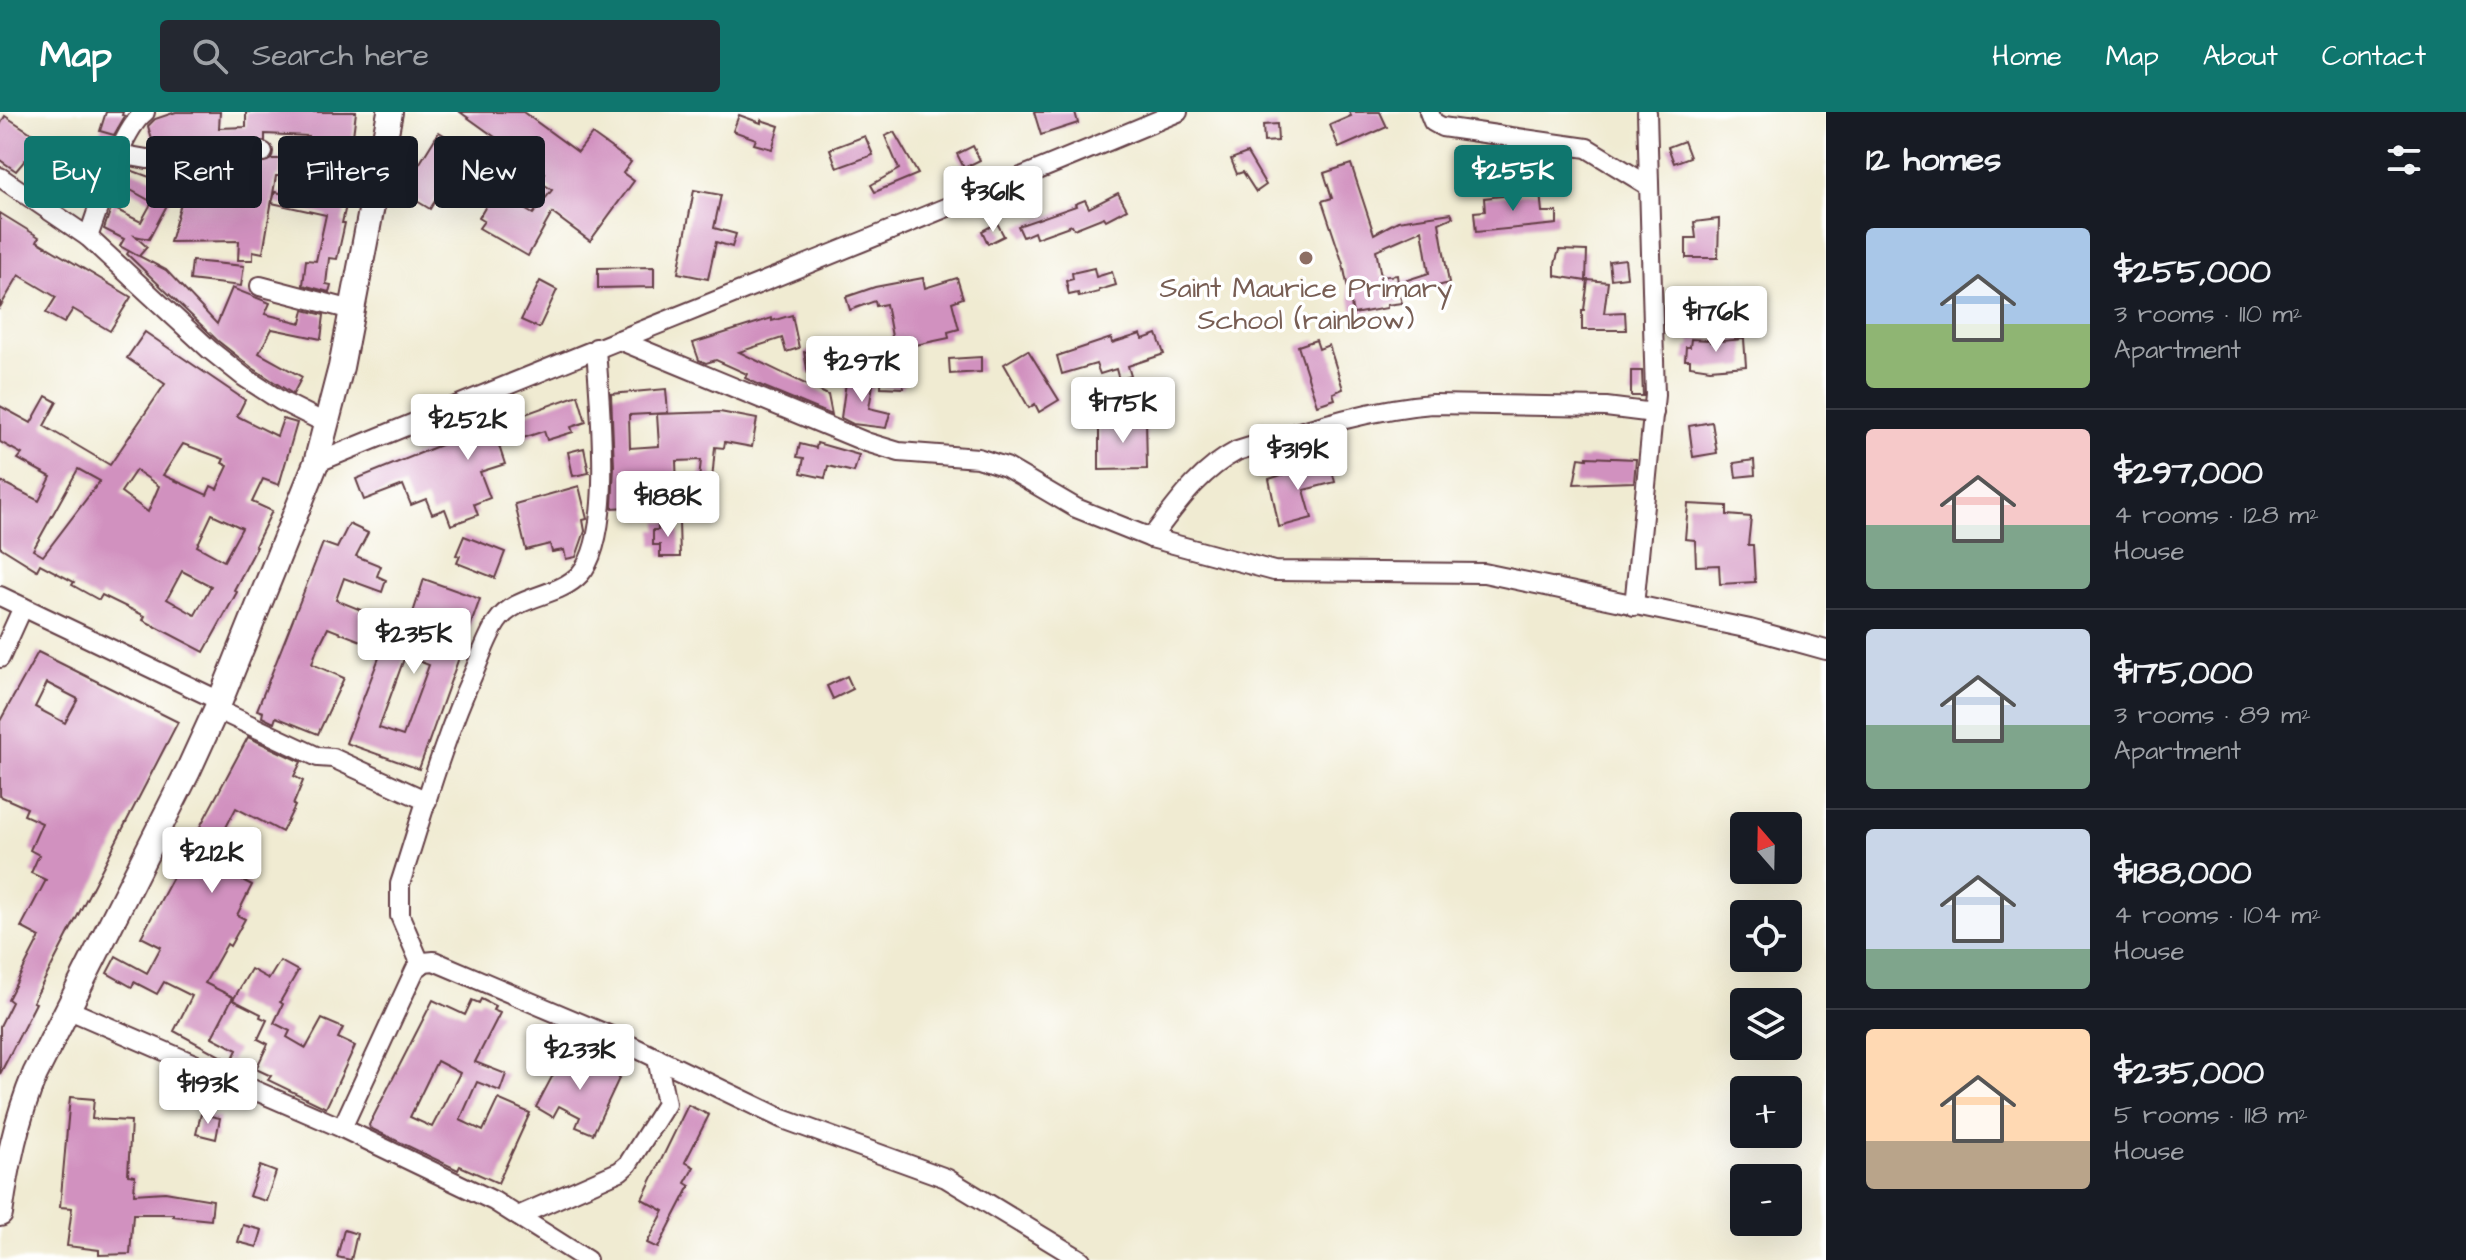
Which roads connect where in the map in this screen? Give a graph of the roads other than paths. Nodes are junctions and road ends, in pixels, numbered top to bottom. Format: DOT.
graph roads {
  1 [pos="145,112"];
  2 [pos="390,112"];
  3 [pos="1178,112"];
  4 [pos="1429,112"];
  5 [pos="1647,112"];
  6 [pos="128,136"];
  7 [pos="263,152"];
  8 [pos="130,156"];
  9 [pos="0,177"];
  10 [pos="1649,186"];
  11 [pos="99,208"];
  12 [pos="88,237"];
  13 [pos="260,286"];
  14 [pos="352,310"];
  15 [pos="619,340"];
  16 [pos="596,348"];
  17 [pos="1654,413"];
  18 [pos="327,424"];
  19 [pos="316,463"];
  20 [pos="1151,538"];
  21 [pos="0,596"];
  22 [pos="1634,606"];
  23 [pos="23,607"];
  24 [pos="1826,650"];
  25 [pos="0,658"];
  26 [pos="218,705"];
  27 [pos="427,801"];
  28 [pos="421,965"];
  29 [pos="67,1009"];
  30 [pos="657,1058"];
  31 [pos="342,1128"];
  32 [pos="0,1214"];
  33 [pos="518,1216"];
  34 [pos="587,1260"];
  35 [pos="1081,1260"];
  1 -- 6 [label="street"];
  2 -- 14 [label="street"];
  3 -- 15 [label="street"];
  4 -- 10 [label="street"];
  5 -- 10 [label="street"];
  7 -- 8 [label="street"];
  9 -- 12 [label="street"];
  10 -- 17 [label="street"];
  11 -- 12 [label="street"];
  12 -- 18 [label="street"];
  13 -- 14 [label="street"];
  14 -- 18 [label="street"];
  15 -- 16 [label="street"];
  15 -- 20 [label="street"];
  16 -- 19 [label="street"];
  16 -- 27 [label="street"];
  17 -- 20 [label="street"];
  17 -- 22 [label="street"];
  18 -- 19 [label="street"];
  19 -- 26 [label="street"];
  20 -- 22 [label="street"];
  21 -- 23 [label="street"];
  22 -- 24 [label="street"];
  23 -- 25 [label="street"];
  23 -- 26 [label="street"];
  26 -- 27 [label="street"];
  26 -- 29 [label="street"];
  27 -- 28 [label="street"];
  28 -- 30 [label="street"];
  28 -- 31 [label="street"];
  29 -- 31 [label="street"];
  29 -- 32 [label="street"];
  30 -- 33 [label="street"];
  30 -- 35 [label="street"];
  31 -- 33 [label="street"];
  33 -- 34 [label="street"];
}
